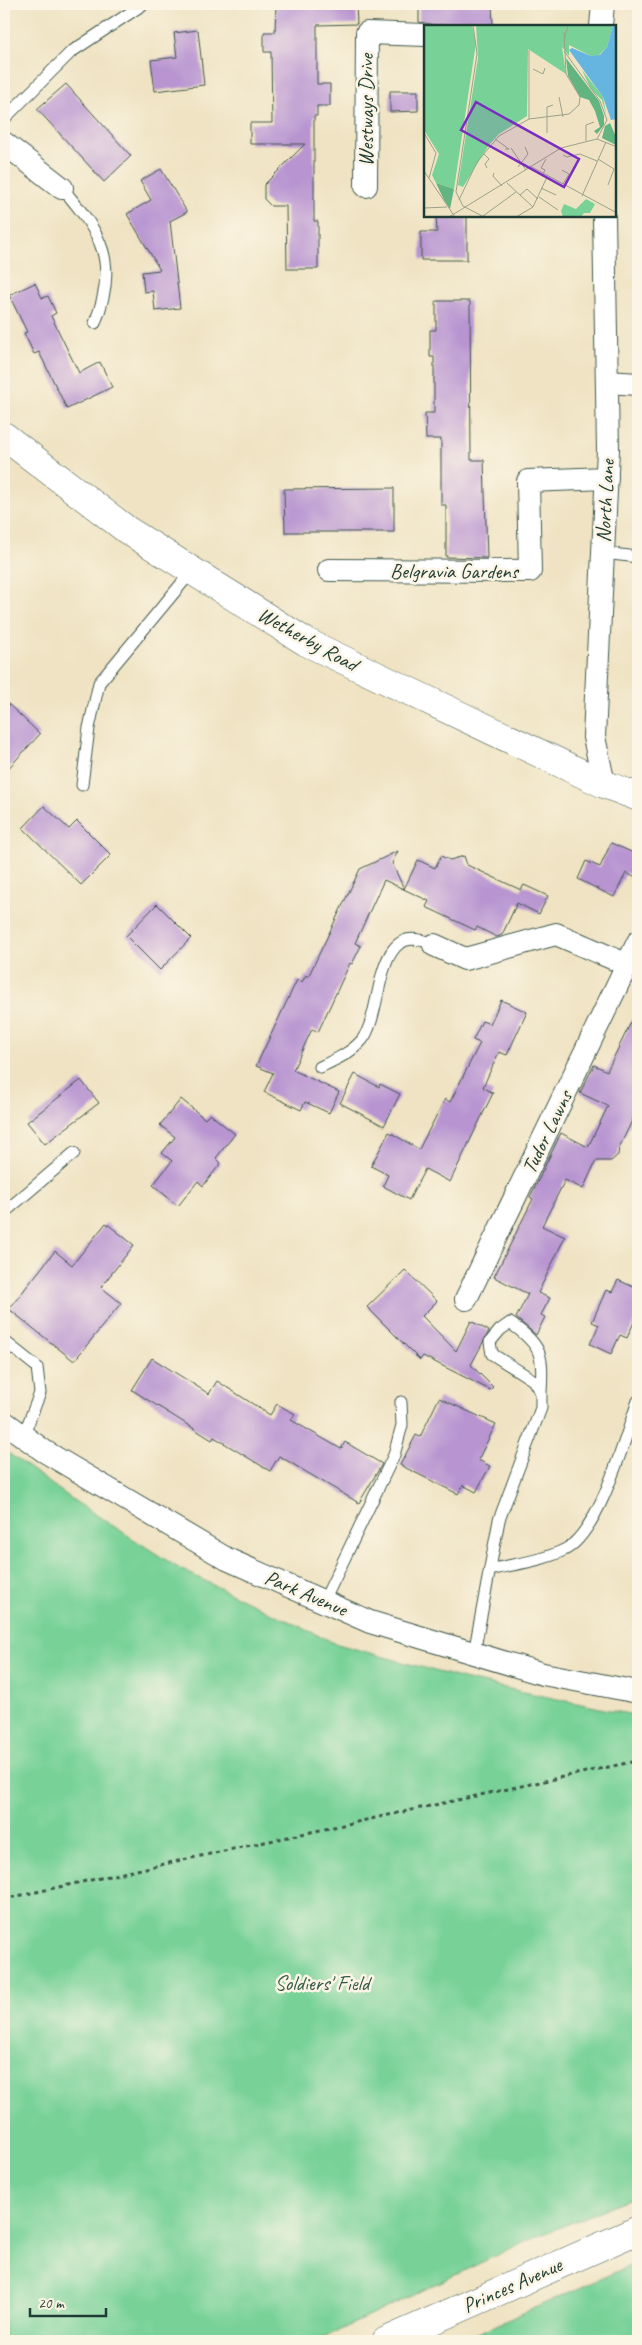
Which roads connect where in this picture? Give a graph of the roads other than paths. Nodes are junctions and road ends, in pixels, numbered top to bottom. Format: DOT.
graph roads {
  1 [pos="603,4"];
  2 [pos="142,6"];
  3 [pos="601,25"];
  4 [pos="424,35"];
  5 [pos="4,119"];
  6 [pos="4,143"];
  7 [pos="366,186"];
  8 [pos="62,188"];
  9 [pos="604,218"];
  10 [pos="95,323"];
  11 [pos="607,382"];
  12 [pos="638,384"];
  13 [pos="4,436"];
  14 [pos="606,478"];
  15 [pos="603,553"];
  16 [pos="638,557"];
  17 [pos="329,570"];
  18 [pos="192,571"];
  19 [pos="604,784"];
  20 [pos="82,785"];
  21 [pos="638,797"];
  22 [pos="638,942"];
  23 [pos="434,944"];
  24 [pos="633,968"];
  25 [pos="320,1067"];
  26 [pos="74,1153"];
  27 [pos="5,1210"];
  28 [pos="466,1299"];
  29 [pos="4,1344"];
  30 [pos="541,1393"];
  31 [pos="638,1401"];
  32 [pos="401,1402"];
  33 [pos="4,1422"];
  34 [pos="23,1436"];
  35 [pos="490,1570"];
  36 [pos="324,1601"];
  37 [pos="474,1653"];
  38 [pos="638,1692"];
  39 [pos="638,2230"];
  40 [pos="386,2341"];
  1 -- 3 [label="street"];
  2 -- 5 [label="lane"];
  4 -- 7 [label="street, Westways Drive"];
  6 -- 8 [label="street"];
  8 -- 10 [label="lane"];
  9 -- 11 [label="street, North Lane"];
  11 -- 12 [label="street"];
  11 -- 14 [label="street, North Lane"];
  13 -- 18 [label="street, Wetherby Road"];
  14 -- 15 [label="street, North Lane"];
  14 -- 17 [label="street, Belgravia Gardens"];
  15 -- 16 [label="lane"];
  15 -- 19 [label="street, North Lane"];
  18 -- 19 [label="street, Wetherby Road"];
  18 -- 20 [label="lane"];
  19 -- 21 [label="street, Wetherby Road"];
  22 -- 24 [label="street, Tudor Lawns"];
  23 -- 24 [label="street"];
  23 -- 25 [label="lane"];
  24 -- 28 [label="street, Tudor Lawns"];
  26 -- 27 [label="lane"];
  29 -- 34 [label="lane"];
  30 -- 30 [label="lane"];
  30 -- 35 [label="lane"];
  31 -- 35 [label="lane"];
  32 -- 36 [label="lane"];
  33 -- 34 [label="street, Park Avenue"];
  34 -- 36 [label="street, Park Avenue"];
  35 -- 37 [label="lane"];
  36 -- 37 [label="street, Park Avenue"];
  37 -- 38 [label="street, Park Avenue"];
  39 -- 40 [label="street, Princes Avenue"];
}
